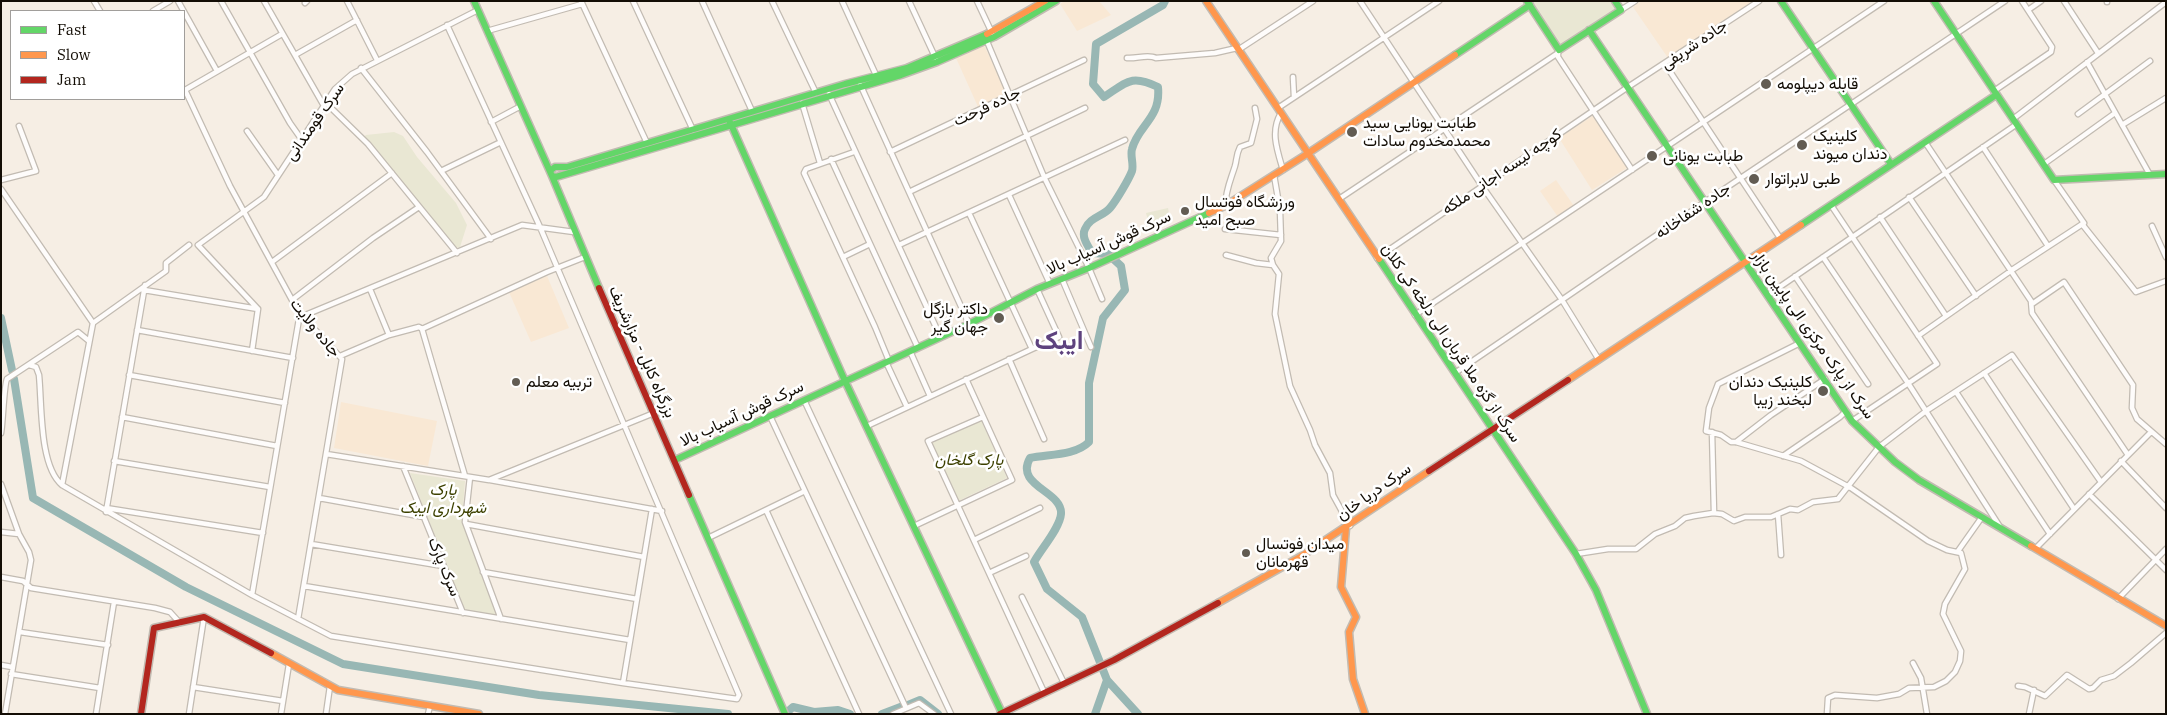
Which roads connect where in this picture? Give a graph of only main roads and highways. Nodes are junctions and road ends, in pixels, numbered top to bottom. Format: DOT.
graph roads {
  1 [pos="474,1"];
  2 [pos="1045,1"];
  3 [pos="1056,1"];
  4 [pos="1206,1"];
  5 [pos="1615,1"];
  6 [pos="1781,1"];
  7 [pos="1934,1"];
  8 [pos="1037,3"];
  9 [pos="1529,3"];
  10 [pos="1589,30"];
  11 [pos="993,35"];
  12 [pos="936,60"];
  13 [pos="860,83"];
  14 [pos="1995,93"];
  15 [pos="729,122"];
  16 [pos="1307,154"];
  17 [pos="544,158"];
  18 [pos="1891,164"];
  19 [pos="560,167"];
  20 [pos="551,174"];
  21 [pos="2166,174"];
  22 [pos="561,175"];
  23 [pos="558,192"];
  24 [pos="1745,262"];
  25 [pos="846,381"];
  26 [pos="1493,429"];
  27 [pos="675,460"];
  28 [pos="1348,527"];
  29 [pos="2166,626"];
  30 [pos="1001,713"];
  31 [pos="141,714"];
  32 [pos="479,714"];
  33 [pos="785,714"];
  34 [pos="1365,714"];
  35 [pos="1647,714"];
  1 -- 17 [label="main road, بزرگراه کابل - مزارشریف"];
  2 -- 8 [label="main road"];
  3 -- 11 [label="main road"];
  4 -- 16 [label="main road, سرک از گزه ملا قربان الی دلخه کی کلان"];
  5 -- 10 [label="main road"];
  6 -- 18 [label="main road"];
  7 -- 14 [label="main road"];
  8 -- 11 [label="main road"];
  9 -- 10 [label="main road"];
  9 -- 16 [label="main road, سرک قوش آسیاب بالا"];
  10 -- 24 [label="main road, سرک از پارک مرکزی الی پایین بازار"];
  11 -- 12 [label="main road"];
  12 -- 13 [label="main road"];
  12 -- 13 [label="main road"];
  13 -- 15 [label="main road"];
  13 -- 15 [label="main road"];
  14 -- 18 [label="main road, سرک دریا خان"];
  14 -- 21 [label="main road"];
  15 -- 19 [label="main road"];
  15 -- 22 [label="main road"];
  15 -- 25 [label="main road"];
  16 -- 25 [label="main road, سرک قوش آسیاب بالا"];
  16 -- 26 [label="main road, سرک از گزه ملا قربان الی دلخه کی کلان"];
  17 -- 19 [label="main road"];
  17 -- 20 [label="main road, بزرگراه کابل - مزارشریف"];
  18 -- 24 [label="main road, سرک دریا خان"];
  19 -- 20 [label="main road"];
  20 -- 22 [label="main road"];
  20 -- 23 [label="main road, بزرگراه کابل - مزارشریف"];
  22 -- 23 [label="main road"];
  23 -- 27 [label="main road, بزرگراه کابل - مزارشریف"];
  24 -- 26 [label="main road, سرک دریا خان"];
  24 -- 29 [label="main road, سرک از پارک مرکزی الی پایین بازار"];
  25 -- 27 [label="main road, سرک قوش آسیاب بالا"];
  25 -- 30 [label="main road"];
  26 -- 28 [label="main road, سرک دریا خان"];
  26 -- 35 [label="main road, سرک از گزه ملا قربان الی دلخه کی کلان"];
  27 -- 33 [label="main road, بزرگراه کابل - مزارشریف"];
  28 -- 30 [label="main road, سرک دریا خان"];
  28 -- 34 [label="main road"];
  31 -- 32 [label="main road"];
}
